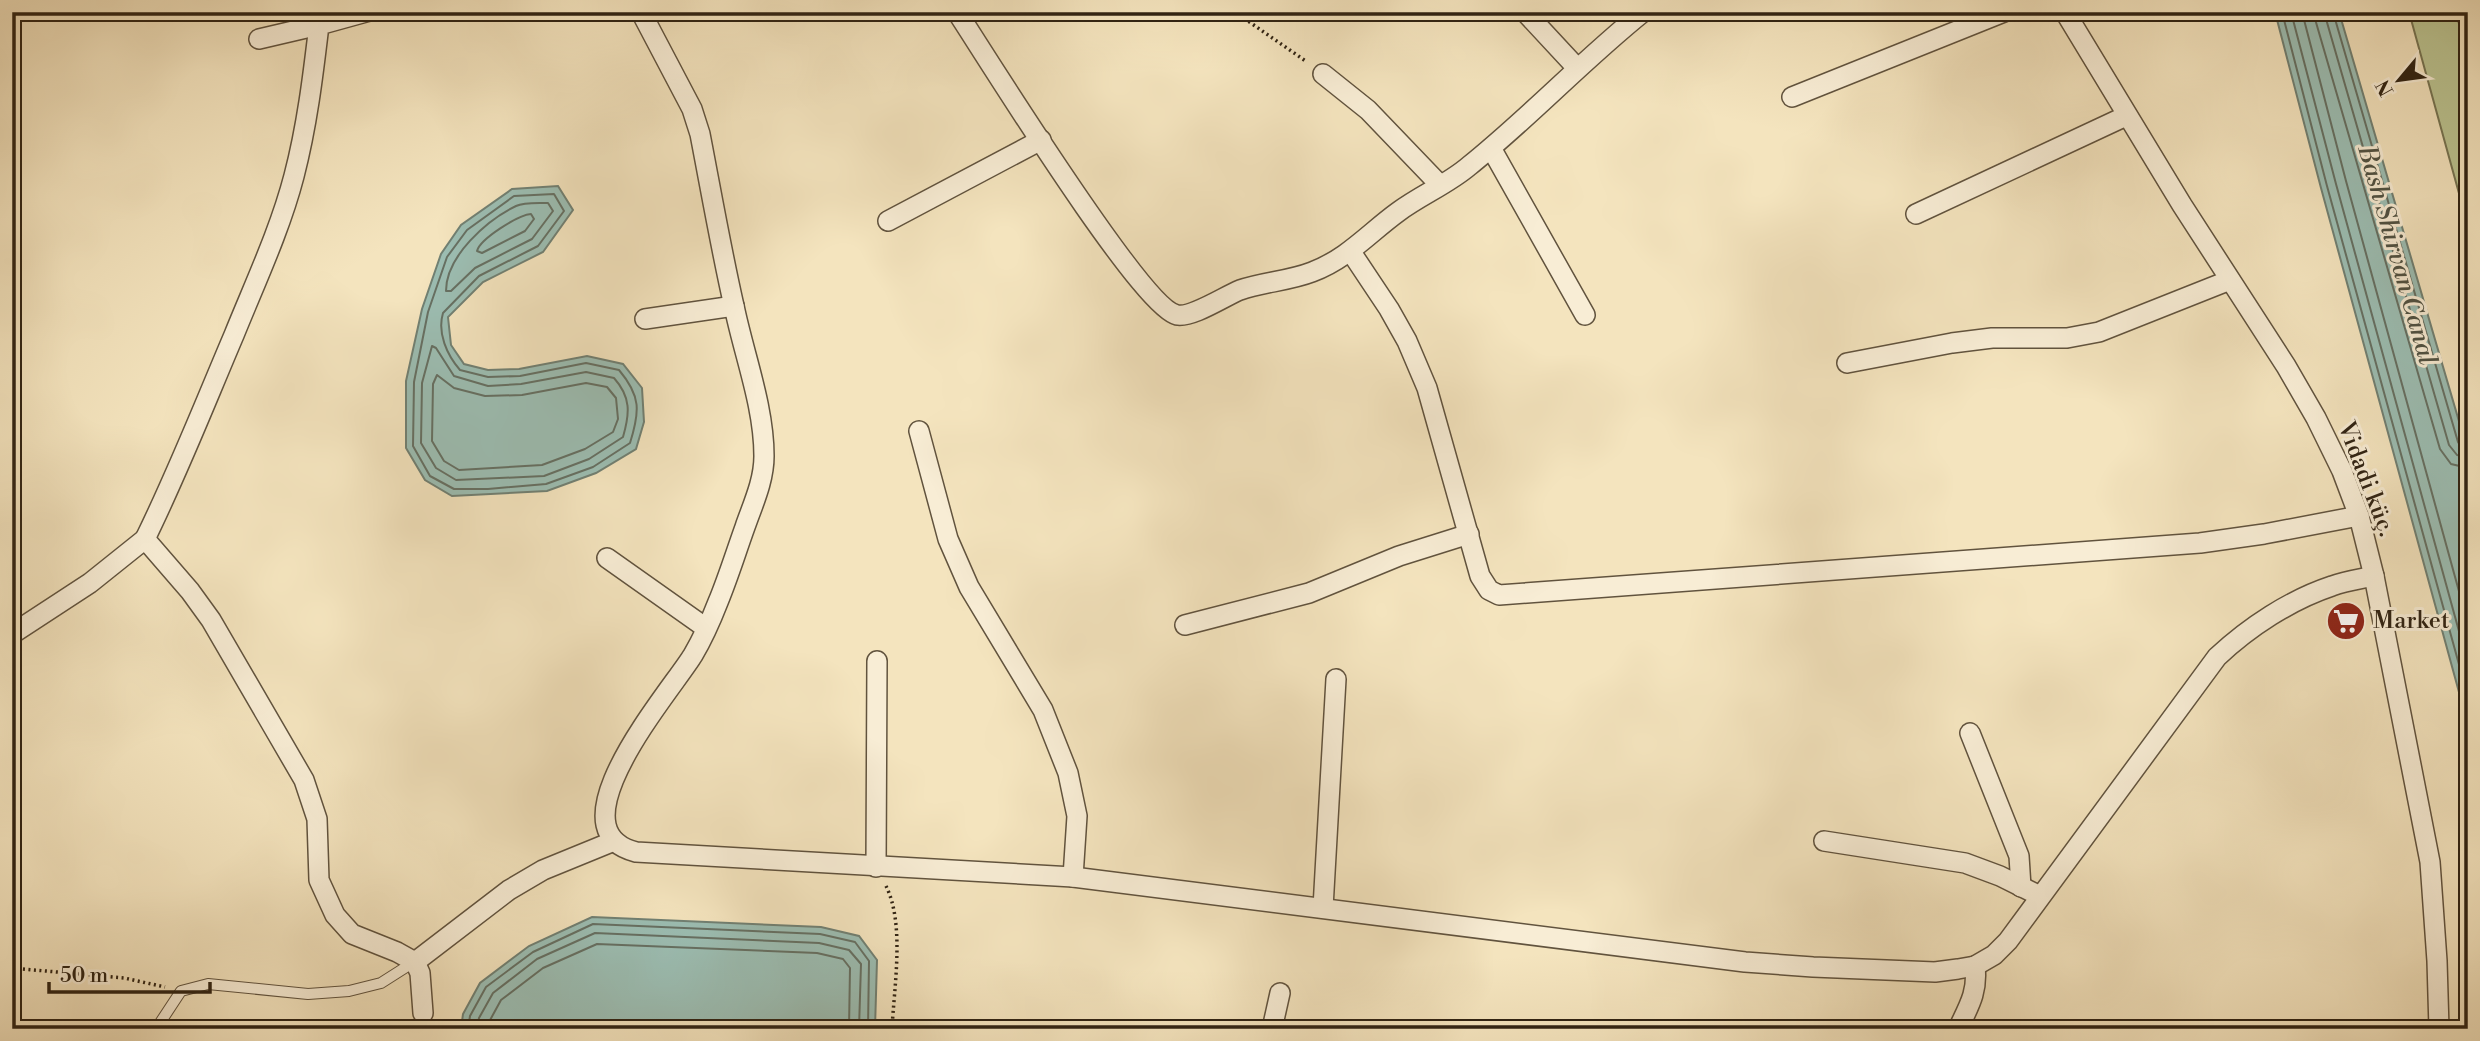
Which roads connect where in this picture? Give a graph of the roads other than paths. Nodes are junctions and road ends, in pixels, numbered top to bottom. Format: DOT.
graph roads {
  1 [pos="366,12"];
  2 [pos="641,12"];
  3 [pos="957,12"];
  4 [pos="1525,12"];
  5 [pos="1643,12"];
  6 [pos="2004,12"];
  7 [pos="2065,12"];
  8 [pos="319,25"];
  9 [pos="259,39"];
  10 [pos="1577,68"];
  11 [pos="1323,74"];
  12 [pos="1792,97"];
  13 [pos="2126,116"];
  14 [pos="1041,140"];
  15 [pos="1491,148"];
  16 [pos="1440,185"];
  17 [pos="1916,214"];
  18 [pos="888,221"];
  19 [pos="1351,252"];
  20 [pos="2230,280"];
  21 [pos="734,306"];
  22 [pos="1586,315"];
  23 [pos="645,319"];
  24 [pos="1847,363"];
  25 [pos="919,431"];
  26 [pos="2359,516"];
  27 [pos="1469,534"];
  28 [pos="145,539"];
  29 [pos="607,558"];
  30 [pos="2374,576"];
  31 [pos="1185,625"];
  32 [pos="706,628"];
  33 [pos="12,634"];
  34 [pos="877,661"];
  35 [pos="1336,679"];
  36 [pos="1970,733"];
  37 [pos="614,841"];
  38 [pos="1824,841"];
  39 [pos="876,866"];
  40 [pos="1073,877"];
  41 [pos="2021,887"];
  42 [pos="2040,897"];
  43 [pos="1323,908"];
  44 [pos="415,962"];
  45 [pos="1975,966"];
  46 [pos="1280,993"];
  47 [pos="423,1013"];
  48 [pos="156,1029"];
  49 [pos="1272,1029"];
  50 [pos="1958,1029"];
  51 [pos="2439,1029"];
  1 -- 8 [label="street"];
  2 -- 21 [label="street"];
  3 -- 14 [label="street"];
  4 -- 10 [label="street"];
  5 -- 10 [label="street"];
  6 -- 12 [label="street"];
  7 -- 13 [label="street, Vidadi küç."];
  8 -- 9 [label="street"];
  8 -- 28 [label="street"];
  10 -- 15 [label="street"];
  11 -- 16 [label="street"];
  13 -- 17 [label="street"];
  13 -- 20 [label="street, Vidadi küç."];
  14 -- 18 [label="street"];
  14 -- 19 [label="street"];
  15 -- 16 [label="street"];
  15 -- 22 [label="street"];
  16 -- 19 [label="street"];
  19 -- 27 [label="street"];
  20 -- 24 [label="street"];
  20 -- 26 [label="street, Vidadi küç."];
  21 -- 23 [label="street"];
  21 -- 32 [label="street"];
  25 -- 40 [label="street"];
  26 -- 27 [label="street"];
  26 -- 30 [label="street, Vidadi küç."];
  27 -- 31 [label="street"];
  28 -- 33 [label="street"];
  28 -- 44 [label="street"];
  29 -- 32 [label="street"];
  30 -- 42 [label="street"];
  30 -- 51 [label="street, Vidadi küç."];
  32 -- 37 [label="street"];
  34 -- 39 [label="street"];
  35 -- 43 [label="street"];
  36 -- 41 [label="street"];
  37 -- 39 [label="street"];
  37 -- 44 [label="street"];
  38 -- 41 [label="street"];
  39 -- 40 [label="street"];
  40 -- 43 [label="street"];
  41 -- 42 [label="street"];
  42 -- 45 [label="street"];
  43 -- 45 [label="street"];
  44 -- 47 [label="street"];
  44 -- 48 [label="lane"];
  45 -- 50 [label="street"];
  46 -- 49 [label="street"];
}
